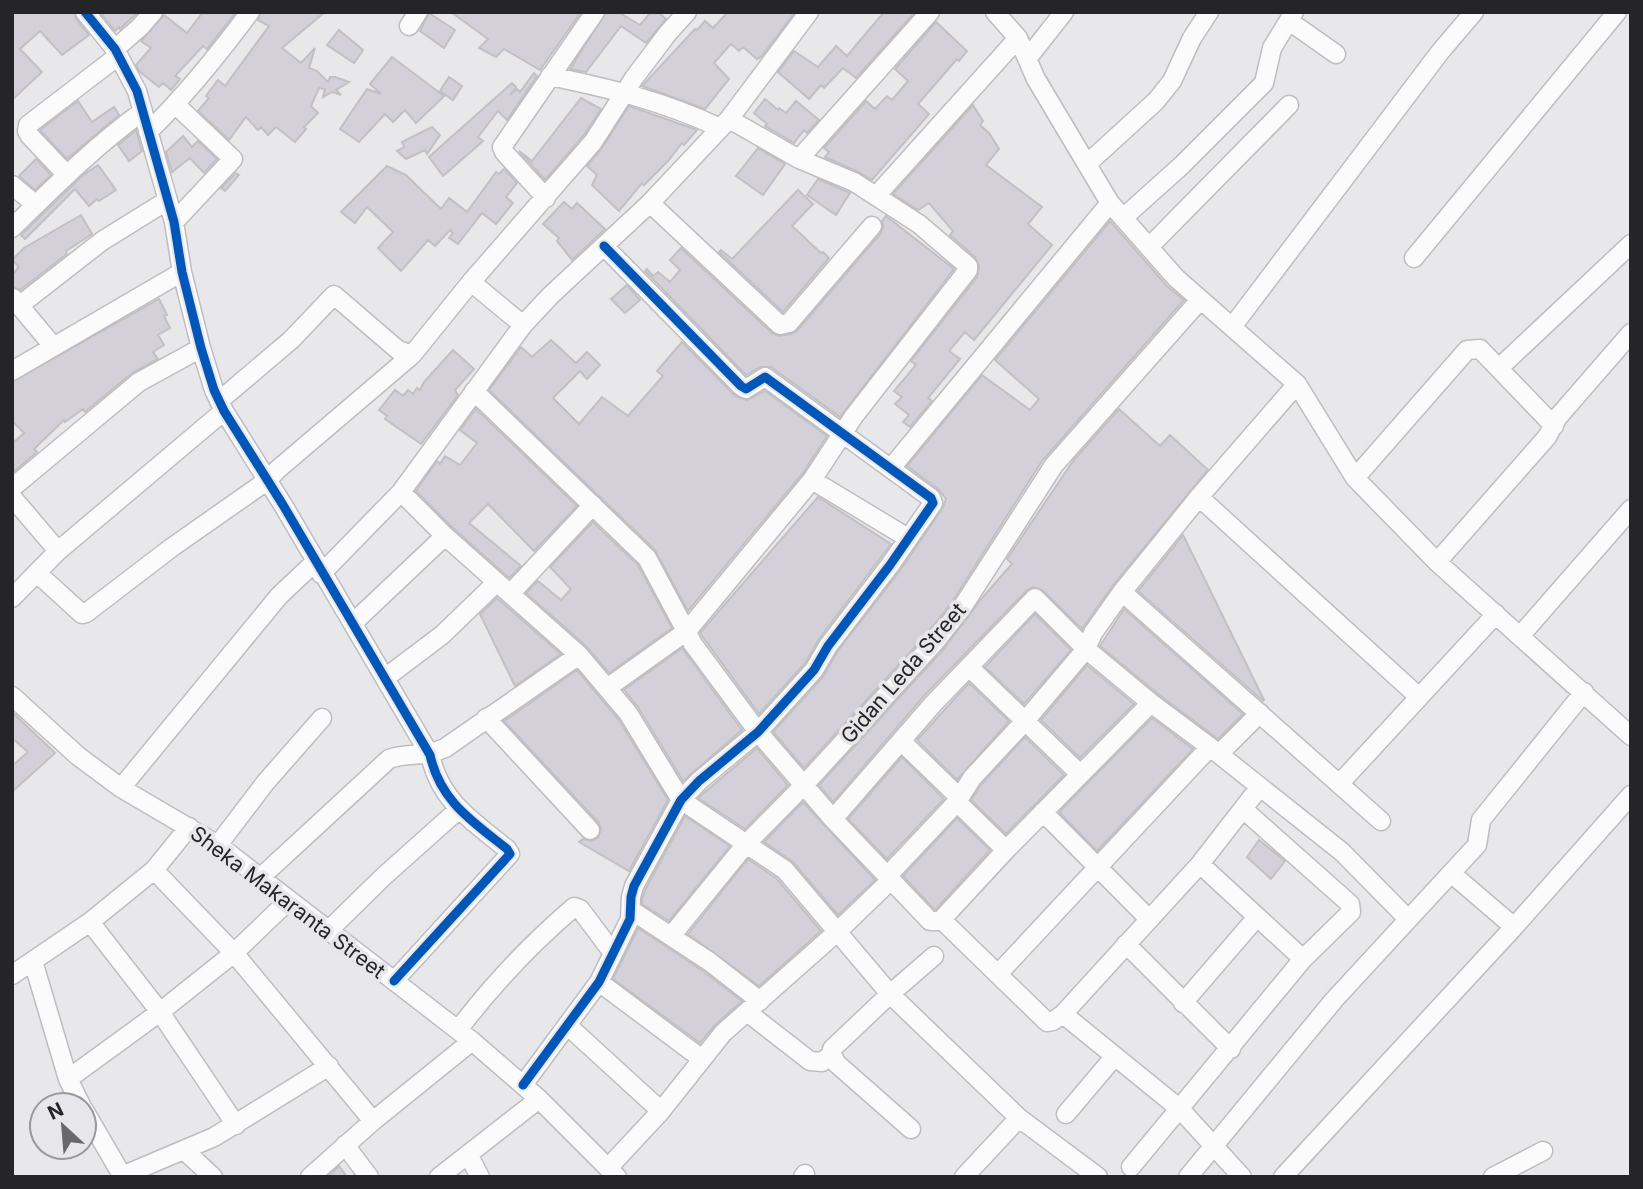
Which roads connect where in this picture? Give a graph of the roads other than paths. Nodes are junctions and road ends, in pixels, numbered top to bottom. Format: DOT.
graph roads {
  1 [pos="85,12"];
  2 [pos="153,12"];
  3 [pos="250,12"];
  4 [pos="595,12"];
  5 [pos="687,12"];
  6 [pos="809,12"];
  7 [pos="930,12"];
  8 [pos="995,12"];
  9 [pos="1064,12"];
  10 [pos="1209,12"];
  11 [pos="1474,12"];
  12 [pos="1617,12"];
  13 [pos="1291,17"];
  14 [pos="1018,38"];
  15 [pos="117,53"];
  16 [pos="1336,54"];
  17 [pos="1027,59"];
  18 [pos="550,76"];
  19 [pos="626,92"];
  20 [pos="176,105"];
  21 [pos="1289,105"];
  22 [pos="143,111"];
  23 [pos="724,124"];
  24 [pos="148,132"];
  25 [pos="799,159"];
  26 [pos="1087,164"];
  27 [pos="66,174"];
  28 [pos="13,186"];
  29 [pos="876,196"];
  30 [pos="546,198"];
  31 [pos="168,200"];
  32 [pos="650,203"];
  33 [pos="1111,203"];
  34 [pos="36,205"];
  35 [pos="1123,218"];
  36 [pos="174,222"];
  37 [pos="873,226"];
  38 [pos="12,228"];
  39 [pos="1631,244"];
  40 [pos="604,246"];
  41 [pos="1149,247"];
  42 [pos="1414,258"];
  43 [pos="182,272"];
  44 [pos="471,282"];
  45 [pos="1200,300"];
  46 [pos="16,301"];
  47 [pos="523,326"];
  48 [pos="1232,327"];
  49 [pos="1631,333"];
  50 [pos="53,346"];
  51 [pos="201,348"];
  52 [pos="412,355"];
  53 [pos="1499,368"];
  54 [pos="12,371"];
  55 [pos="1297,384"];
  56 [pos="474,391"];
  57 [pos="222,406"];
  58 [pos="1554,426"];
  59 [pos="843,433"];
  60 [pos="891,467"];
  61 [pos="1355,478"];
  62 [pos="812,480"];
  63 [pos="268,481"];
  64 [pos="12,488"];
  65 [pos="401,492"];
  66 [pos="1199,497"];
  67 [pos="12,498"];
  68 [pos="593,505"];
  69 [pos="1631,509"];
  70 [pos="444,536"];
  71 [pos="908,538"];
  72 [pos="58,551"];
  73 [pos="1437,562"];
  74 [pos="318,568"];
  75 [pos="37,573"];
  76 [pos="504,588"];
  77 [pos="1122,592"];
  78 [pos="12,598"];
  79 [pos="1496,614"];
  80 [pos="353,623"];
  81 [pos="687,631"];
  82 [pos="1520,636"];
  83 [pos="1086,649"];
  84 [pos="579,655"];
  85 [pos="969,667"];
  86 [pos="385,678"];
  87 [pos="607,688"];
  88 [pos="1584,692"];
  89 [pos="12,696"];
  90 [pos="1419,697"];
  91 [pos="1151,703"];
  92 [pos="1260,713"];
  93 [pos="322,718"];
  94 [pos="486,718"];
  95 [pos="1025,721"];
  96 [pos="758,732"];
  97 [pos="1631,736"];
  98 [pos="901,741"];
  99 [pos="1215,750"];
  100 [pos="430,755"];
  101 [pos="1080,774"];
  102 [pos="1340,783"];
  103 [pos="804,785"];
  104 [pos="121,788"];
  105 [pos="1259,788"];
  106 [pos="1631,795"];
  107 [pos="681,800"];
  108 [pos="959,800"];
  109 [pos="1243,809"];
  110 [pos="458,810"];
  111 [pos="1043,812"];
  112 [pos="833,819"];
  113 [pos="1381,821"];
  114 [pos="189,827"];
  115 [pos="590,830"];
  116 [pos="747,843"];
  117 [pos="218,845"];
  118 [pos="1006,850"];
  119 [pos="1200,864"];
  120 [pos="1097,868"];
  121 [pos="154,870"];
  122 [pos="1451,873"];
  123 [pos="261,877"];
  124 [pos="890,881"];
  125 [pos="289,900"];
  126 [pos="631,910"];
  127 [pos="1257,917"];
  128 [pos="1149,919"];
  129 [pos="1408,919"];
  130 [pos="943,921"];
  131 [pos="90,922"];
  132 [pos="1514,928"];
  133 [pos="329,930"];
  134 [pos="836,933"];
  135 [pos="671,936"];
  136 [pos="1126,944"];
  137 [pos="234,953"];
  138 [pos="612,953"];
  139 [pos="934,956"];
  140 [pos="1303,959"];
  141 [pos="33,961"];
  142 [pos="998,974"];
  143 [pos="12,975"];
  144 [pos="394,981"];
  145 [pos="599,982"];
  146 [pos="890,994"];
  147 [pos="1183,1003"];
  148 [pos="754,1007"];
  149 [pos="160,1012"];
  150 [pos="1063,1014"];
  151 [pos="567,1025"];
  152 [pos="458,1030"];
  153 [pos="472,1041"];
  154 [pos="1231,1049"];
  155 [pos="832,1054"];
  156 [pos="1115,1056"];
  157 [pos="702,1059"];
  158 [pos="329,1066"];
  159 [pos="68,1079"];
  160 [pos="523,1085"];
  161 [pos="74,1091"];
  162 [pos="539,1099"];
  163 [pos="1180,1109"];
  164 [pos="661,1111"];
  165 [pos="1066,1114"];
  166 [pos="1019,1118"];
  167 [pos="373,1121"];
  168 [pos="236,1125"];
  169 [pos="911,1129"];
  170 [pos="98,1134"];
  171 [pos="345,1145"];
  172 [pos="1215,1147"];
  173 [pos="185,1151"];
  174 [pos="1543,1151"];
  175 [pos="468,1154"];
  176 [pos="1131,1167"];
  177 [pos="613,1172"];
  178 [pos="1086,1173"];
  179 [pos="123,1176"];
  180 [pos="213,1177"];
  181 [pos="310,1177"];
  182 [pos="369,1177"];
  183 [pos="439,1177"];
  184 [pos="480,1177"];
  185 [pos="964,1177"];
  186 [pos="1188,1177"];
  187 [pos="1242,1177"];
  188 [pos="1283,1177"];
  189 [pos="1493,1177"];
  1 -- 15 [label="street"];
  2 -- 15 [label="street"];
  3 -- 20 [label="street"];
  4 -- 18 [label="street"];
  5 -- 19 [label="street"];
  6 -- 23 [label="street"];
  7 -- 25 [label="street"];
  8 -- 14 [label="street"];
  9 -- 17 [label="street"];
  10 -- 26 [label="street"];
  11 -- 48 [label="street"];
  12 -- 42 [label="street"];
  13 -- 16 [label="street"];
  13 -- 35 [label="street"];
  14 -- 17 [label="street"];
  14 -- 29 [label="street"];
  15 -- 22 [label="street"];
  15 -- 27 [label="street"];
  17 -- 26 [label="street"];
  18 -- 19 [label="street"];
  18 -- 30 [label="street"];
  19 -- 23 [label="street"];
  19 -- 30 [label="street"];
  20 -- 24 [label="street"];
  20 -- 36 [label="street"];
  21 -- 41 [label="street"];
  22 -- 24 [label="street"];
  22 -- 27 [label="street"];
  23 -- 25 [label="street"];
  23 -- 32 [label="street"];
  24 -- 31 [label="street"];
  25 -- 29 [label="street"];
  26 -- 33 [label="street"];
  27 -- 34 [label="street"];
  28 -- 34 [label="street"];
  29 -- 59 [label="street"];
  30 -- 44 [label="street"];
  31 -- 36 [label="street"];
  31 -- 46 [label="street"];
  32 -- 37 [label="street"];
  32 -- 40 [label="street"];
  33 -- 35 [label="street"];
  33 -- 60 [label="street"];
  34 -- 38 [label="street"];
  35 -- 41 [label="street"];
  36 -- 43 [label="street"];
  39 -- 53 [label="street"];
  40 -- 47 [label="street"];
  40 -- 59 [label="street"];
  41 -- 45 [label="street"];
  43 -- 50 [label="street"];
  43 -- 51 [label="street"];
  44 -- 47 [label="street"];
  44 -- 52 [label="street"];
  45 -- 48 [label="street"];
  45 -- 103 [label="street, Gidan Leda Street"];
  46 -- 50 [label="street"];
  47 -- 56 [label="street"];
  48 -- 55 [label="street"];
  49 -- 58 [label="street"];
  50 -- 54 [label="street"];
  51 -- 57 [label="street"];
  51 -- 64 [label="street"];
  52 -- 57 [label="street"];
  52 -- 63 [label="street"];
  53 -- 58 [label="street"];
  53 -- 61 [label="street"];
  55 -- 61 [label="street"];
  55 -- 66 [label="street"];
  56 -- 65 [label="street"];
  56 -- 68 [label="street"];
  57 -- 63 [label="street"];
  57 -- 72 [label="street"];
  58 -- 73 [label="street"];
  59 -- 60 [label="street"];
  59 -- 62 [label="street"];
  60 -- 71 [label="street"];
  61 -- 73 [label="street"];
  62 -- 71 [label="street"];
  62 -- 81 [label="street"];
  63 -- 74 [label="street"];
  63 -- 75 [label="street"];
  65 -- 70 [label="street"];
  65 -- 74 [label="street"];
  66 -- 77 [label="street"];
  66 -- 90 [label="street"];
  67 -- 72 [label="street"];
  68 -- 76 [label="street"];
  68 -- 81 [label="street"];
  69 -- 82 [label="street"];
  70 -- 76 [label="street"];
  70 -- 80 [label="street"];
  71 -- 96 [label="street"];
  72 -- 75 [label="street"];
  73 -- 79 [label="street"];
  74 -- 80 [label="street"];
  74 -- 104 [label="street"];
  75 -- 78 [label="street"];
  76 -- 84 [label="street"];
  76 -- 86 [label="street"];
  77 -- 83 [label="street"];
  77 -- 92 [label="street"];
  79 -- 82 [label="street"];
  79 -- 90 [label="street"];
  80 -- 86 [label="street"];
  81 -- 87 [label="street"];
  81 -- 96 [label="street"];
  82 -- 88 [label="street"];
  83 -- 85 [label="street"];
  83 -- 91 [label="street"];
  83 -- 95 [label="street"];
  84 -- 87 [label="street"];
  84 -- 94 [label="street"];
  85 -- 95 [label="street"];
  85 -- 98 [label="street"];
  86 -- 100 [label="street"];
  87 -- 107 [label="street"];
  88 -- 97 [label="street"];
  88 -- 122 [label="street"];
  89 -- 104 [label="street, Sheka Makaranta Street"];
  90 -- 102 [label="street"];
  91 -- 99 [label="street"];
  91 -- 101 [label="street"];
  92 -- 99 [label="street"];
  92 -- 102 [label="street"];
  93 -- 117 [label="street"];
  94 -- 100 [label="street"];
  94 -- 115 [label="street"];
  95 -- 101 [label="street"];
  95 -- 108 [label="street"];
  96 -- 103 [label="street"];
  96 -- 107 [label="street"];
  98 -- 108 [label="street"];
  98 -- 112 [label="street"];
  99 -- 105 [label="street"];
  99 -- 120 [label="street"];
  100 -- 110 [label="street"];
  100 -- 123 [label="street"];
  101 -- 111 [label="street"];
  102 -- 113 [label="street"];
  103 -- 112 [label="street"];
  103 -- 116 [label="street, Gidan Leda Street"];
  104 -- 114 [label="street, Sheka Makaranta Street"];
  105 -- 109 [label="street"];
  105 -- 129 [label="street"];
  106 -- 132 [label="street"];
  107 -- 116 [label="street"];
  107 -- 126 [label="street"];
  108 -- 118 [label="street"];
  108 -- 124 [label="street"];
  109 -- 119 [label="street"];
  109 -- 140 [label="street"];
  110 -- 133 [label="street"];
  110 -- 144 [label="street"];
  111 -- 118 [label="street"];
  111 -- 120 [label="street"];
  112 -- 124 [label="street"];
  114 -- 117 [label="street, Sheka Makaranta Street"];
  114 -- 121 [label="street"];
  116 -- 134 [label="street"];
  116 -- 135 [label="street, Gidan Leda Street"];
  117 -- 123 [label="street, Sheka Makaranta Street"];
  118 -- 130 [label="street"];
  119 -- 127 [label="street"];
  119 -- 128 [label="street"];
  120 -- 128 [label="street"];
  120 -- 142 [label="street"];
  121 -- 131 [label="street"];
  121 -- 137 [label="street"];
  122 -- 129 [label="street"];
  122 -- 132 [label="street"];
  123 -- 125 [label="street, Sheka Makaranta Street"];
  124 -- 130 [label="street"];
  124 -- 134 [label="street"];
  125 -- 133 [label="street, Sheka Makaranta Street"];
  125 -- 137 [label="street"];
  126 -- 135 [label="street"];
  126 -- 138 [label="street"];
  127 -- 140 [label="street"];
  127 -- 147 [label="street"];
  128 -- 136 [label="street"];
  129 -- 172 [label="street"];
  130 -- 142 [label="street"];
  131 -- 141 [label="street"];
  131 -- 149 [label="street"];
  132 -- 188 [label="street"];
  133 -- 144 [label="street, Sheka Makaranta Street"];
  134 -- 146 [label="street"];
  134 -- 148 [label="street"];
  135 -- 148 [label="street"];
  136 -- 147 [label="street"];
  136 -- 150 [label="street"];
  137 -- 149 [label="street"];
  137 -- 158 [label="street"];
  138 -- 145 [label="street"];
  138 -- 152 [label="street"];
  139 -- 146 [label="street"];
  140 -- 154 [label="street"];
  141 -- 143 [label="street"];
  141 -- 159 [label="street"];
  142 -- 150 [label="street"];
  144 -- 152 [label="street, Sheka Makaranta Street"];
  145 -- 151 [label="street"];
  145 -- 157 [label="street"];
  146 -- 155 [label="street"];
  146 -- 166 [label="street"];
  147 -- 154 [label="street"];
  148 -- 155 [label="street"];
  148 -- 157 [label="street"];
  149 -- 159 [label="street"];
  149 -- 168 [label="street"];
  150 -- 156 [label="street"];
  151 -- 160 [label="street"];
  151 -- 164 [label="street"];
  152 -- 153 [label="street, Sheka Makaranta Street"];
  153 -- 160 [label="street, Sheka Makaranta Street"];
  153 -- 167 [label="street"];
  154 -- 163 [label="street"];
  155 -- 169 [label="street"];
  156 -- 163 [label="street"];
  156 -- 165 [label="street"];
  157 -- 164 [label="street"];
  158 -- 167 [label="street"];
  158 -- 168 [label="street"];
  159 -- 161 [label="street"];
  160 -- 162 [label="street, Sheka Makaranta Street"];
  162 -- 175 [label="street"];
  162 -- 177 [label="street, Sheka Makaranta Street"];
  163 -- 172 [label="street"];
  163 -- 176 [label="street"];
  164 -- 177 [label="street"];
  166 -- 178 [label="street"];
  166 -- 185 [label="street"];
  167 -- 171 [label="street"];
  168 -- 173 [label="street"];
  170 -- 179 [label="street"];
  171 -- 181 [label="street"];
  171 -- 182 [label="street"];
  172 -- 186 [label="street"];
  172 -- 187 [label="street"];
  173 -- 179 [label="street"];
  173 -- 180 [label="street"];
  174 -- 189 [label="street"];
  175 -- 183 [label="street"];
  175 -- 184 [label="street"];
}
